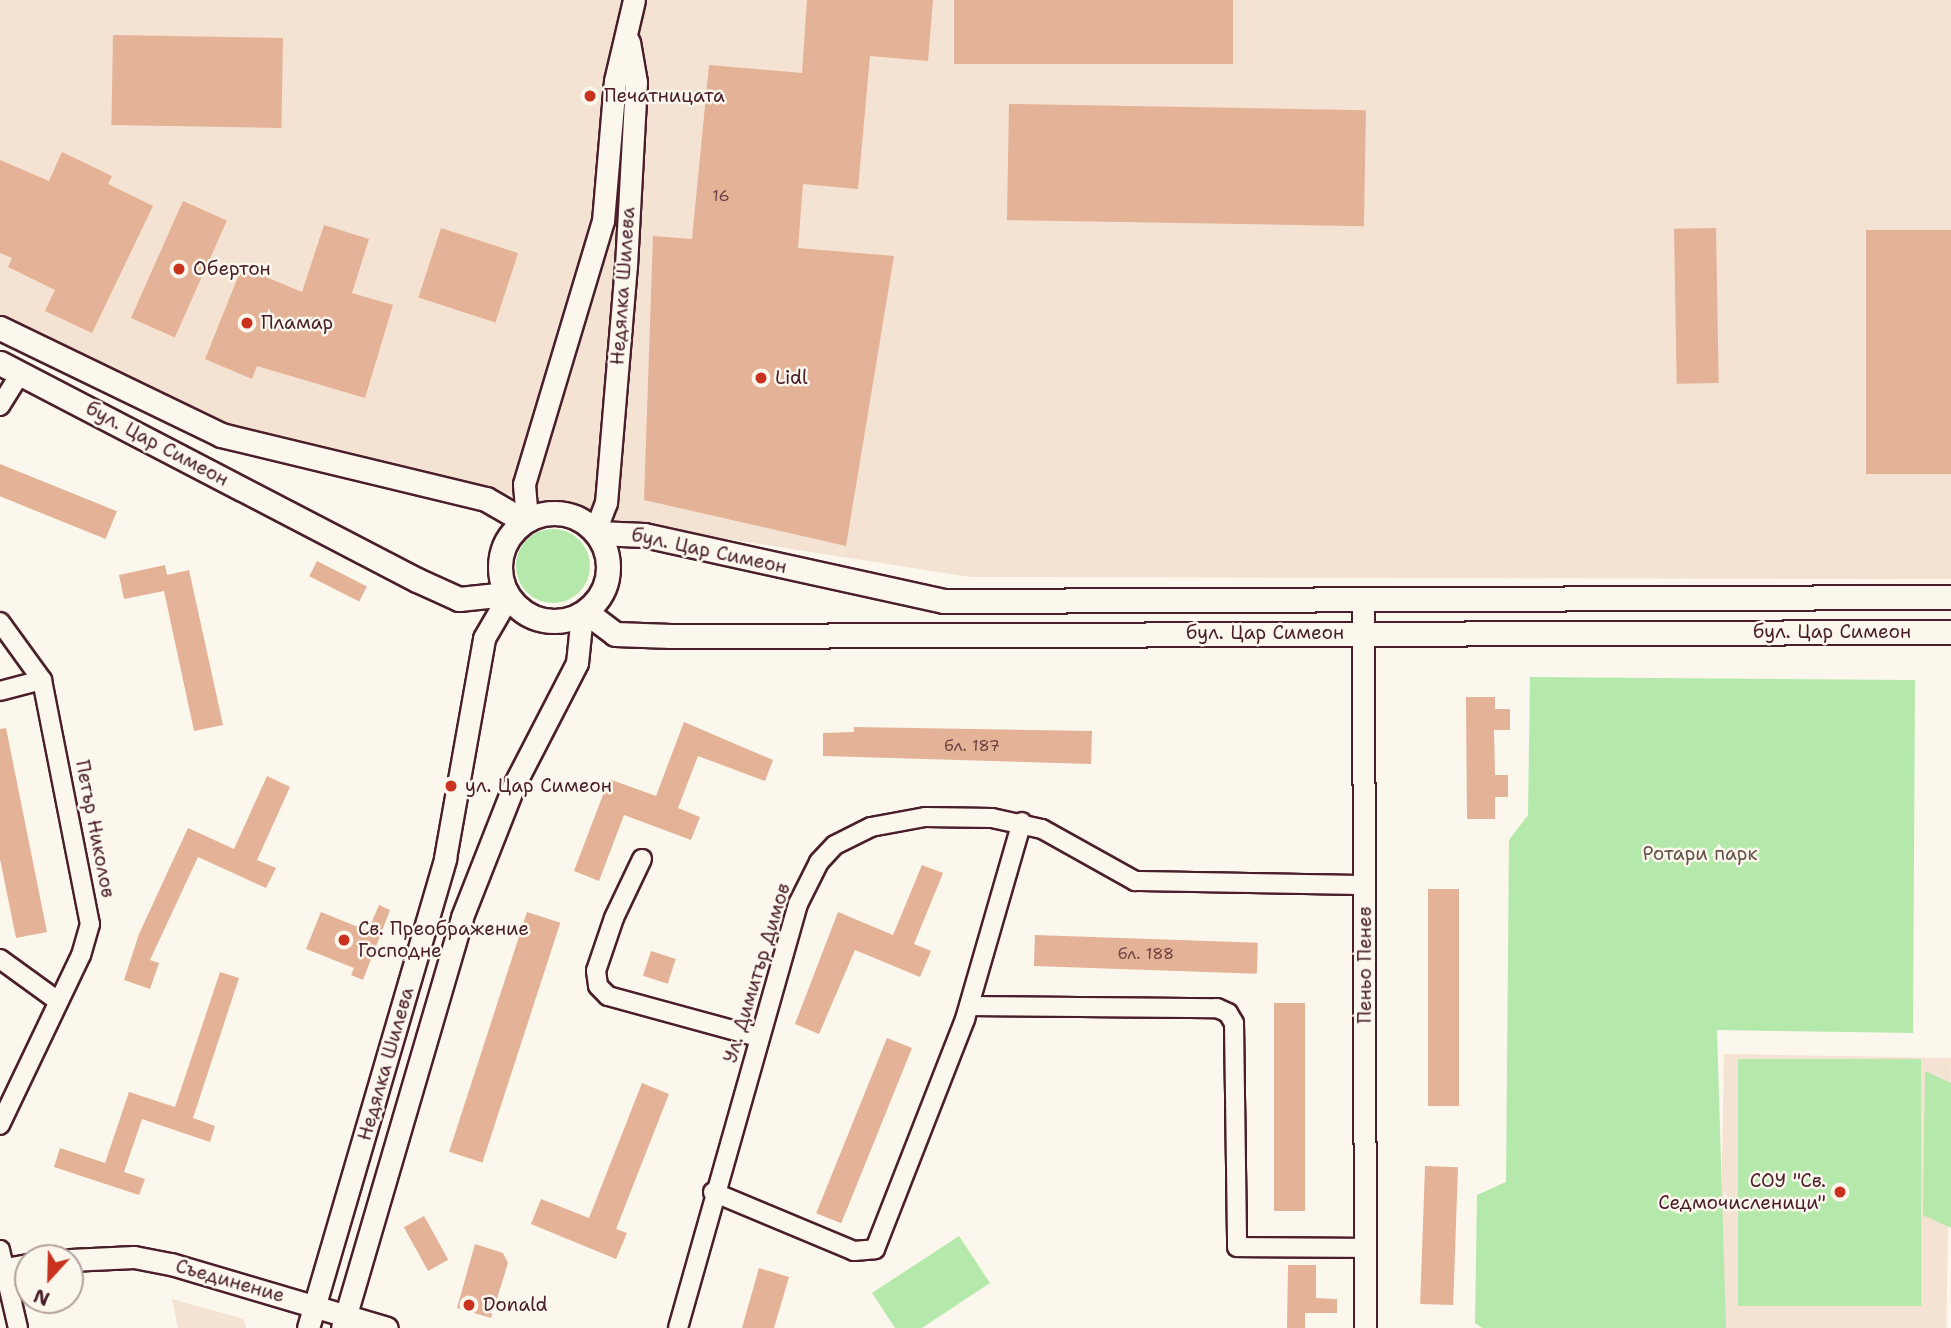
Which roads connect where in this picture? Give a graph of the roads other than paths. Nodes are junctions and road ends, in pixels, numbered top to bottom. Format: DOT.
graph roads {
  1 [pos="634,0"];
  2 [pos="628,40"];
  3 [pos="0,328"];
  4 [pos="10,368"];
  5 [pos="0,406"];
  6 [pos="526,520"];
  7 [pos="596,532"];
  8 [pos="507,596"];
  9 [pos="1951,597"];
  10 [pos="1363,602"];
  11 [pos="584,613"];
  12 [pos="0,622"];
  13 [pos="1951,632"];
  14 [pos="1364,633"];
  15 [pos="42,680"];
  16 [pos="0,691"];
  17 [pos="1021,822"];
  18 [pos="642,859"];
  19 [pos="1364,885"];
  20 [pos="0,959"];
  21 [pos="58,1001"];
  22 [pos="969,1006"];
  23 [pos="758,1037"];
  24 [pos="0,1125"];
  25 [pos="713,1192"];
  26 [pos="1367,1248"];
  27 [pos="84,1259"];
  28 [pos="2,1263"];
  29 [pos="314,1305"];
  30 [pos="343,1322"];
  31 [pos="18,1328"];
  32 [pos="308,1328"];
  33 [pos="387,1328"];
  34 [pos="678,1328"];
  35 [pos="1364,1328"];
  1 -- 2 [label="street, Недялка Шилева"];
  2 -- 6 [label="street, Недялка Шилева"];
  2 -- 7 [label="street, Недялка Шилева"];
  3 -- 6 [label="main road, бул. Цар Симеон"];
  4 -- 5 [label="street"];
  4 -- 8 [label="main road, бул. Цар Симеон"];
  6 -- 7 [label="main road"];
  6 -- 8 [label="main road"];
  7 -- 10 [label="main road, бул. Цар Симеон"];
  7 -- 11 [label="main road"];
  8 -- 11 [label="main road"];
  8 -- 29 [label="street, Недялка Шилева"];
  9 -- 10 [label="main road, бул. Цар Симеон"];
  10 -- 14 [label="street, Пеньо Пенев"];
  11 -- 14 [label="main road, бул. Цар Симеон"];
  11 -- 30 [label="street, Недялка Шилева"];
  12 -- 15 [label="street, Петър Николов"];
  13 -- 14 [label="main road, бул. Цар Симеон"];
  14 -- 19 [label="street, Пеньо Пенев"];
  15 -- 16 [label="street"];
  15 -- 21 [label="street, Петър Николов"];
  17 -- 19 [label="street, Ул. Димитър Димов"];
  17 -- 22 [label="street"];
  17 -- 23 [label="street, Ул. Димитър Димов"];
  18 -- 23 [label="street"];
  19 -- 26 [label="street, Пеньо Пенев"];
  20 -- 21 [label="street"];
  21 -- 24 [label="street, Петър Николов"];
  22 -- 25 [label="street"];
  22 -- 26 [label="street"];
  23 -- 25 [label="street, Ул. Димитър Димов"];
  25 -- 34 [label="street, Ул. Димитър Димов"];
  26 -- 35 [label="street, Пеньо Пенев"];
  27 -- 29 [label="street, Съединение"];
  28 -- 31 [label="street"];
  29 -- 30 [label="street, Съединение"];
  29 -- 32 [label="street, Недялка Шилева"];
  30 -- 33 [label="street, Съединение"];
}
